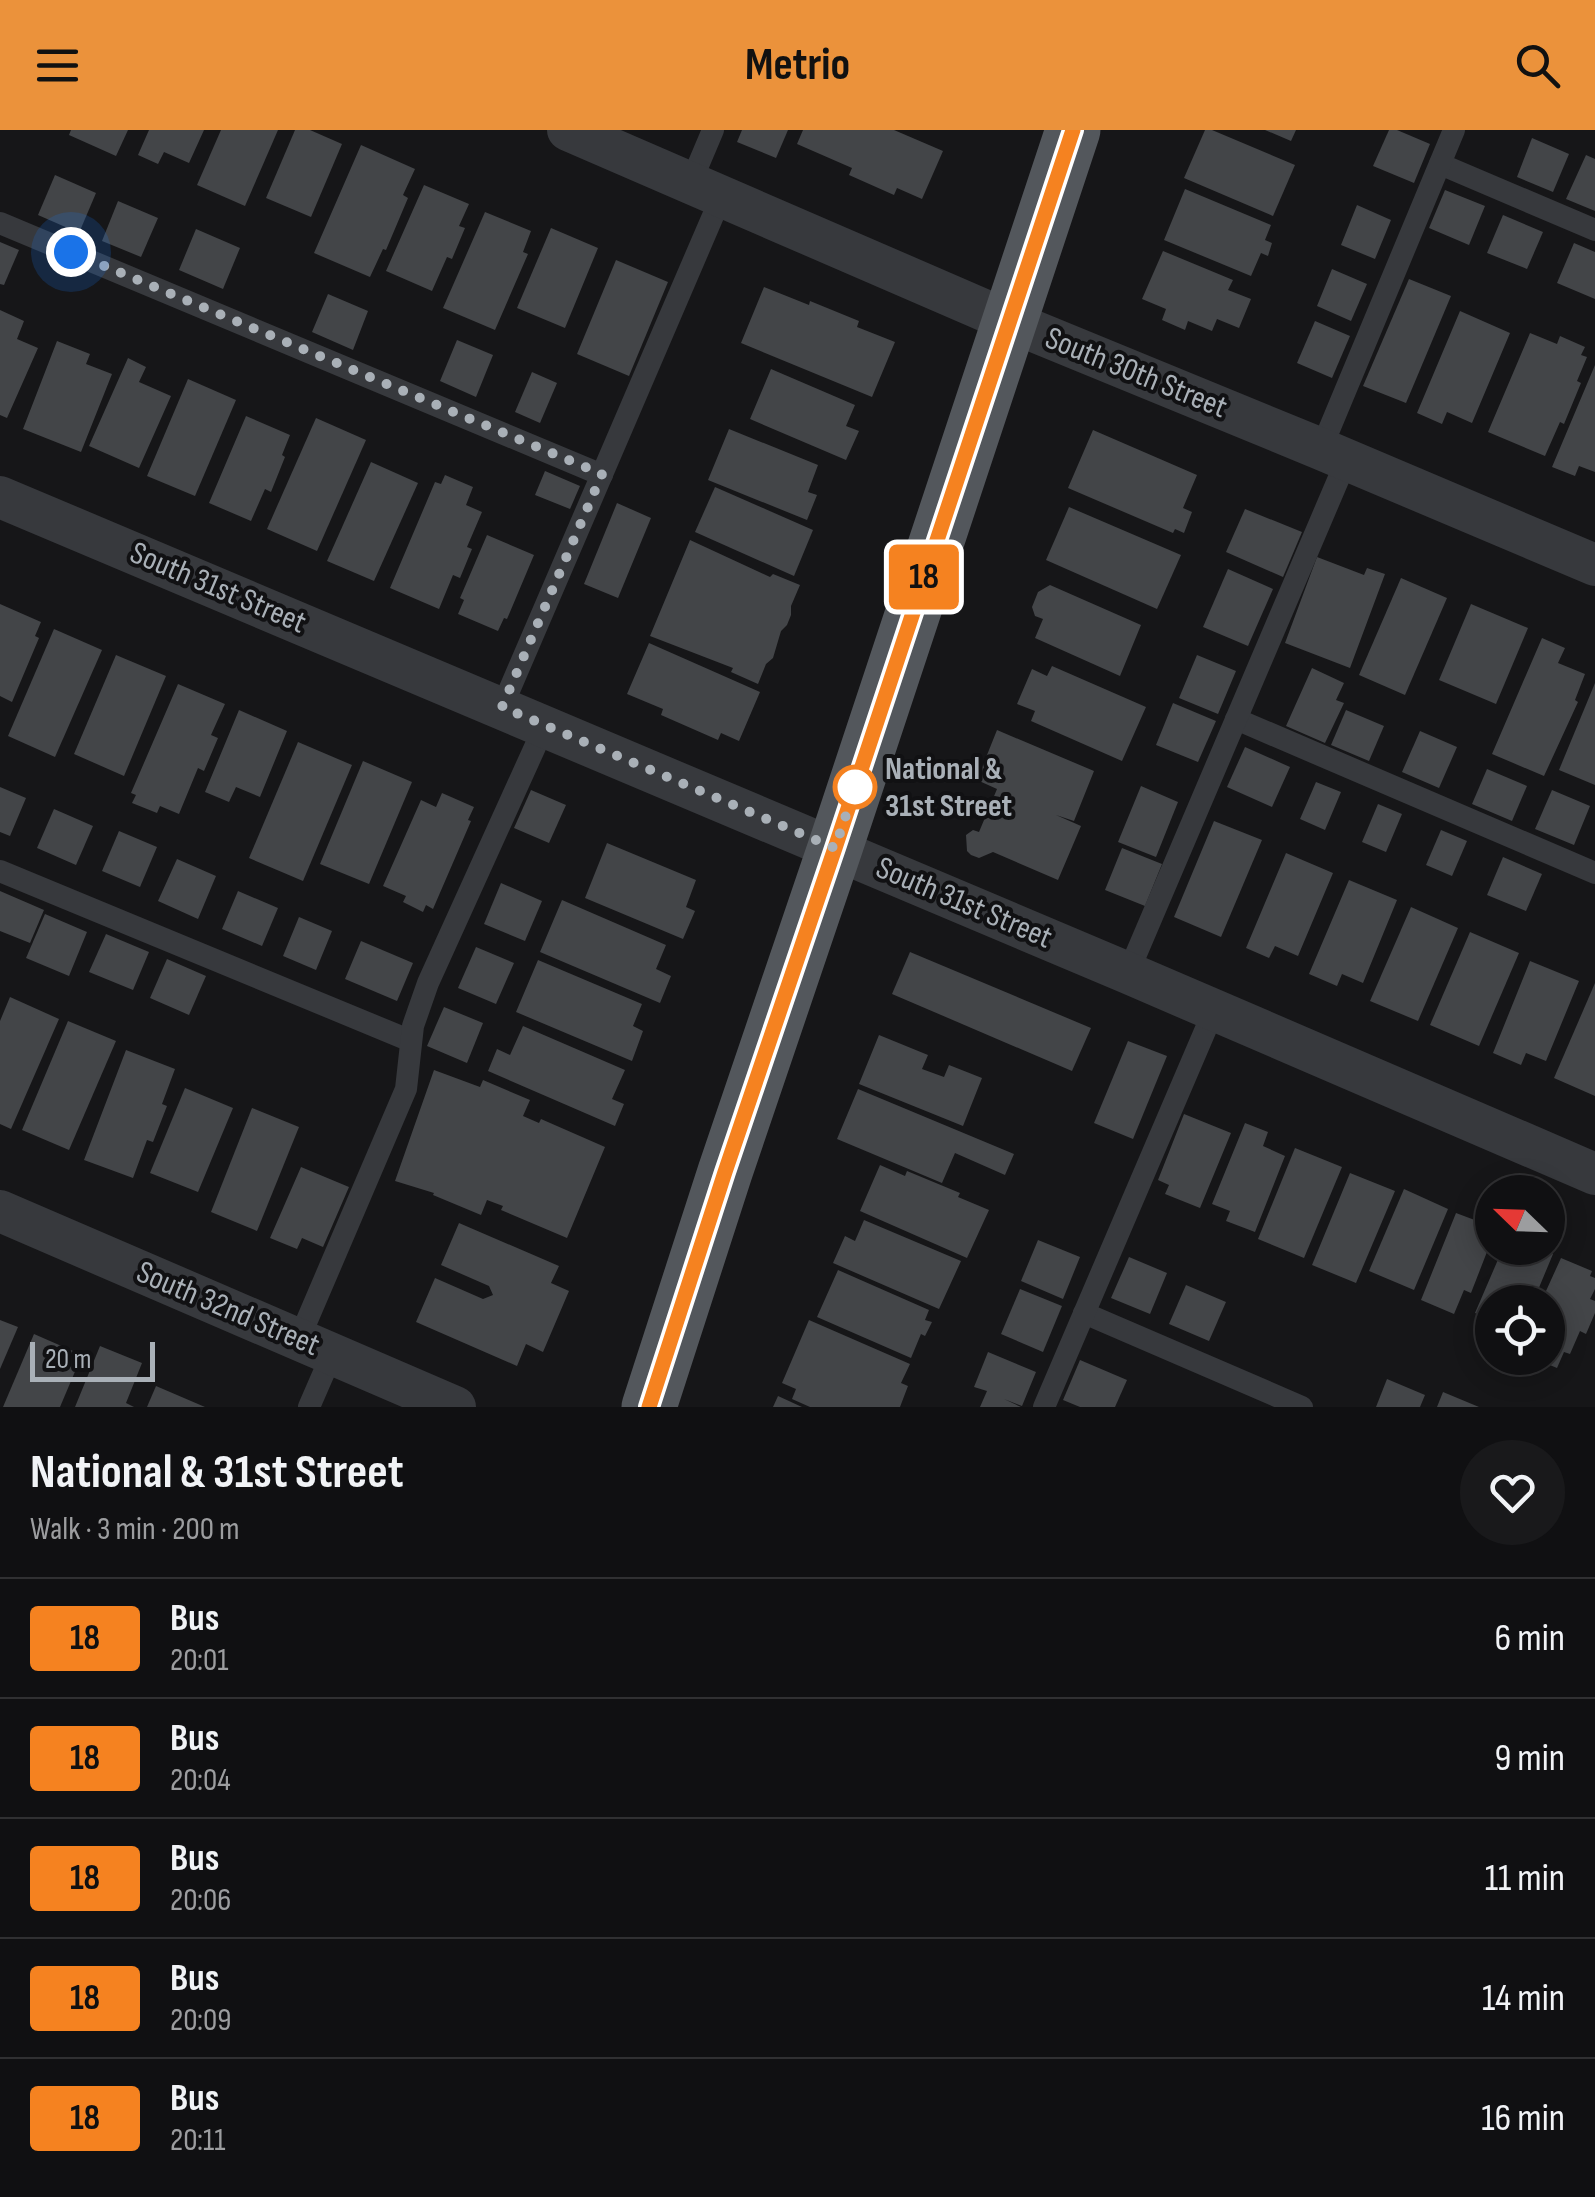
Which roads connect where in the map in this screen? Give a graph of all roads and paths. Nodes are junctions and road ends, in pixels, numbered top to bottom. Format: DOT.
graph roads {
  1 [pos="568,130"];
  2 [pos="713,130"];
  3 [pos="1073,130"];
  4 [pos="1454,130"];
  5 [pos="1440,164"];
  6 [pos="707,188"];
  7 [pos="0,223"];
  8 [pos="1595,230"];
  9 [pos="1009,321"];
  10 [pos="1334,454"];
  11 [pos="602,474"];
  12 [pos="0,496"];
  13 [pos="1595,565"];
  14 [pos="502,707"];
  15 [pos="1236,720"];
  16 [pos="545,726"];
  17 [pos="835,848"];
  18 [pos="0,872"];
  19 [pos="1595,873"];
  20 [pos="1128,973"];
  21 [pos="1214,1010"];
  22 [pos="411,1040"];
  23 [pos="1595,1174"];
  24 [pos="0,1211"];
  25 [pos="1084,1313"];
  26 [pos="316,1347"];
  27 [pos="309,1407"];
  28 [pos="455,1407"];
  29 [pos="649,1407"];
  30 [pos="1044,1407"];
  31 [pos="1302,1407"];
  1 -- 6 [label="street, South 30th Street"];
  2 -- 6 [label="lane"];
  3 -- 9 [label="main road"];
  4 -- 5 [label="lane"];
  5 -- 8 [label="lane"];
  5 -- 10 [label="lane"];
  6 -- 9 [label="street, South 30th Street"];
  6 -- 11 [label="lane"];
  7 -- 11 [label="lane"];
  9 -- 10 [label="street, South 30th Street"];
  9 -- 17 [label="main road"];
  10 -- 13 [label="street, South 30th Street"];
  10 -- 15 [label="lane"];
  11 -- 14 [label="lane"];
  12 -- 14 [label="street, South 31st Street"];
  14 -- 16 [label="street, South 31st Street"];
  15 -- 19 [label="lane"];
  15 -- 20 [label="lane"];
  16 -- 17 [label="street, South 31st Street"];
  16 -- 22 [label="lane"];
  17 -- 20 [label="street, South 31st Street"];
  17 -- 29 [label="main road"];
  18 -- 22 [label="lane"];
  20 -- 21 [label="street, South 31st Street"];
  21 -- 23 [label="street, South 31st Street"];
  21 -- 25 [label="lane"];
  22 -- 26 [label="lane"];
  24 -- 26 [label="street, South 32nd Street"];
  25 -- 30 [label="lane"];
  25 -- 31 [label="lane"];
  26 -- 27 [label="lane"];
  26 -- 28 [label="street, South 32nd Street"];
}
